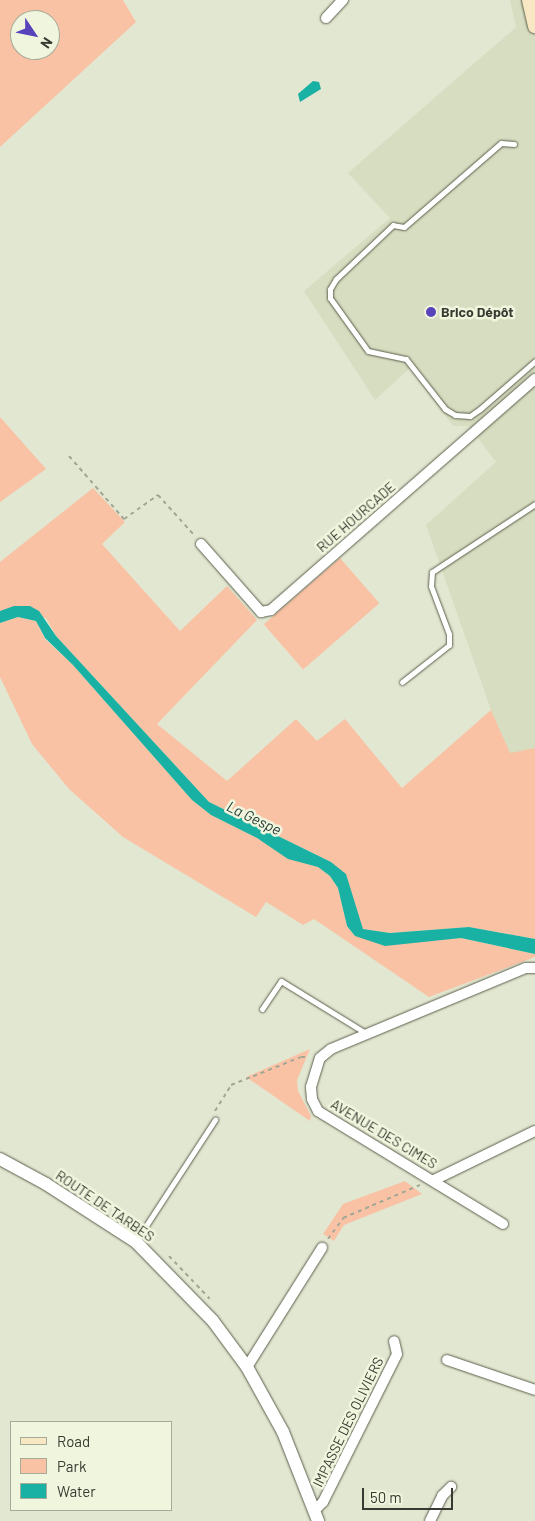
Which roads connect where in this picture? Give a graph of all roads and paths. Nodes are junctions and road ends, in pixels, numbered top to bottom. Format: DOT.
graph roads {
  1 [pos="342,0"];
  2 [pos="529,0"];
  3 [pos="326,18"];
  4 [pos="535,26"];
  5 [pos="514,144"];
  6 [pos="535,361"];
  7 [pos="535,379"];
  8 [pos="69,456"];
  9 [pos="535,504"];
  10 [pos="201,544"];
  11 [pos="402,682"];
  12 [pos="535,968"];
  13 [pos="262,1009"];
  14 [pos="368,1034"];
  15 [pos="320,1058"];
  16 [pos="215,1120"];
  17 [pos="535,1131"];
  18 [pos="0,1159"];
  19 [pos="434,1180"];
  20 [pos="503,1224"];
  21 [pos="136,1242"];
  22 [pos="322,1248"];
  23 [pos="394,1341"];
  24 [pos="447,1360"];
  25 [pos="247,1367"];
  26 [pos="535,1390"];
  27 [pos="451,1487"];
  28 [pos="316,1516"];
  29 [pos="430,1521"];
  1 -- 3 [label="street"];
  2 -- 4 [label="main road"];
  5 -- 6 [label="lane"];
  7 -- 10 [label="street, RUE HOURCADE"];
  8 -- 10 [label="path"];
  9 -- 11 [label="lane"];
  12 -- 14 [label="street"];
  13 -- 14 [label="lane"];
  14 -- 15 [label="street"];
  15 -- 16 [label="path"];
  15 -- 19 [label="street, AVENUE DES CIMES"];
  16 -- 21 [label="lane"];
  17 -- 19 [label="street, AVENUE DES CIMES"];
  18 -- 21 [label="street, ROUTE DE TARBES"];
  19 -- 20 [label="street"];
  19 -- 22 [label="path"];
  21 -- 25 [label="street, ROUTE DE TARBES"];
  22 -- 25 [label="street"];
  23 -- 28 [label="street, IMPASSE DES OLIVIERS"];
  24 -- 26 [label="street"];
  25 -- 28 [label="street, ROUTE DE TARBES"];
  27 -- 29 [label="street"];
}
